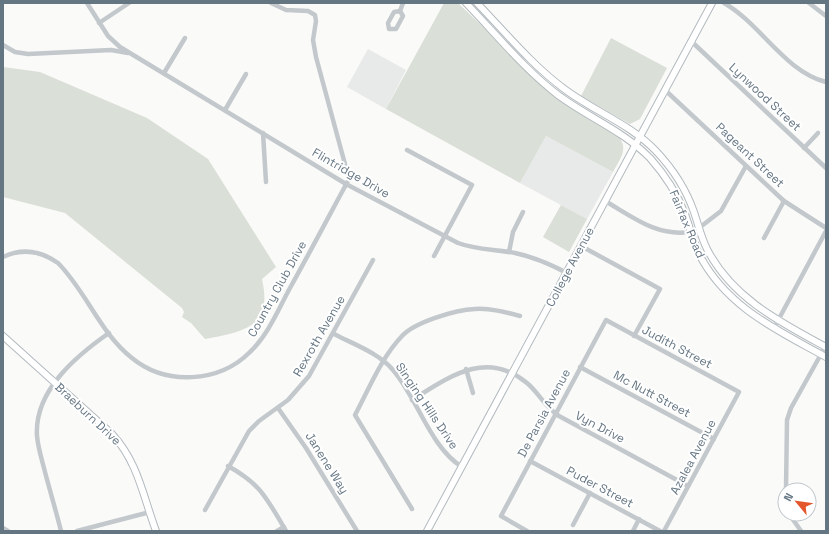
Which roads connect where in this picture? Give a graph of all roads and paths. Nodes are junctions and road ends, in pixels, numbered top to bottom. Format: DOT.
graph roads {
  1 [pos="87,3"];
  2 [pos="129,3"];
  3 [pos="271,3"];
  4 [pos="403,3"];
  5 [pos="466,3"];
  6 [pos="477,3"];
  7 [pos="712,3"];
  8 [pos="724,3"];
  9 [pos="809,3"];
  10 [pos="400,11"];
  11 [pos="826,16"];
  12 [pos="99,23"];
  13 [pos="185,38"];
  14 [pos="691,42"];
  15 [pos="3,45"];
  16 [pos="138,58"];
  17 [pos="164,74"];
  18 [pos="246,74"];
  19 [pos="826,82"];
  20 [pos="665,90"];
  21 [pos="225,110"];
  22 [pos="818,133"];
  23 [pos="263,134"];
  24 [pos="640,137"];
  25 [pos="636,146"];
  26 [pos="804,148"];
  27 [pos="407,150"];
  28 [pos="746,166"];
  29 [pos="826,168"];
  30 [pos="266,182"];
  31 [pos="346,184"];
  32 [pos="605,201"];
  33 [pos="784,201"];
  34 [pos="523,212"];
  35 [pos="699,228"];
  36 [pos="826,228"];
  37 [pos="826,231"];
  38 [pos="690,232"];
  39 [pos="444,236"];
  40 [pos="764,238"];
  41 [pos="581,246"];
  42 [pos="509,252"];
  43 [pos="434,256"];
  44 [pos="3,257"];
  45 [pos="373,260"];
  46 [pos="567,273"];
  47 [pos="520,316"];
  48 [pos="606,320"];
  49 [pos="778,321"];
  50 [pos="774,328"];
  51 [pos="109,332"];
  52 [pos="334,334"];
  53 [pos="3,336"];
  54 [pos="634,336"];
  55 [pos="826,347"];
  56 [pos="823,355"];
  57 [pos="384,361"];
  58 [pos="580,367"];
  59 [pos="466,370"];
  60 [pos="512,374"];
  61 [pos="55,383"];
  62 [pos="739,392"];
  63 [pos="473,393"];
  64 [pos="412,400"];
  65 [pos="278,408"];
  66 [pos="555,414"];
  67 [pos="714,439"];
  68 [pos="530,461"];
  69 [pos="228,466"];
  70 [pos="462,467"];
  71 [pos="786,482"];
  72 [pos="688,486"];
  73 [pos="590,493"];
  74 [pos="412,509"];
  75 [pos="205,510"];
  76 [pos="150,512"];
  77 [pos="639,519"];
  78 [pos="795,522"];
  79 [pos="573,525"];
  80 [pos="3,528"];
  81 [pos="285,529"];
  82 [pos="8,531"];
  83 [pos="61,531"];
  84 [pos="77,531"];
  85 [pos="156,531"];
  86 [pos="278,531"];
  87 [pos="357,531"];
  88 [pos="427,531"];
  89 [pos="527,531"];
  90 [pos="633,531"];
  91 [pos="660,531"];
  92 [pos="664,531"];
  93 [pos="801,531"];
  1 -- 12 [label="street, Flintridge Drive"];
  2 -- 12 [label="street"];
  3 -- 31 [label="street"];
  4 -- 10 [label="street"];
  5 -- 25 [label="main road, Fairfax Road"];
  6 -- 24 [label="main road, Fairfax Road"];
  7 -- 14 [label="main road, College Avenue"];
  8 -- 19 [label="street"];
  9 -- 11 [label="street"];
  12 -- 16 [label="street, Flintridge Drive"];
  13 -- 17 [label="street"];
  14 -- 20 [label="main road, College Avenue"];
  14 -- 26 [label="street, Lynwood Street"];
  15 -- 16 [label="street, Flintridge Drive"];
  16 -- 17 [label="street, Flintridge Drive"];
  17 -- 21 [label="street, Flintridge Drive"];
  18 -- 21 [label="street"];
  20 -- 24 [label="main road, College Avenue"];
  20 -- 28 [label="street, Pageant Street"];
  21 -- 23 [label="street, Flintridge Drive"];
  22 -- 26 [label="street"];
  23 -- 30 [label="street"];
  23 -- 31 [label="street, Flintridge Drive"];
  24 -- 25 [label="main road, College Avenue"];
  24 -- 35 [label="main road, Fairfax Road"];
  25 -- 32 [label="main road, College Avenue"];
  25 -- 38 [label="main road, Fairfax Road"];
  26 -- 29 [label="street, Lynwood Street"];
  27 -- 39 [label="street"];
  28 -- 33 [label="street, Pageant Street"];
  28 -- 35 [label="street"];
  31 -- 39 [label="street, Flintridge Drive"];
  31 -- 51 [label="street, Country Club Drive"];
  32 -- 38 [label="street"];
  32 -- 41 [label="main road, College Avenue"];
  33 -- 36 [label="street, Pageant Street"];
  33 -- 40 [label="street"];
  34 -- 42 [label="street"];
  35 -- 49 [label="main road, Fairfax Road"];
  37 -- 49 [label="street"];
  38 -- 50 [label="main road, Fairfax Road"];
  39 -- 42 [label="street, Flintridge Drive"];
  39 -- 43 [label="street"];
  41 -- 46 [label="main road, College Avenue"];
  41 -- 54 [label="street"];
  42 -- 46 [label="street, Flintridge Drive"];
  44 -- 51 [label="street, Country Club Drive"];
  45 -- 52 [label="street, Rexroth Avenue"];
  46 -- 60 [label="main road, College Avenue"];
  47 -- 57 [label="street"];
  48 -- 54 [label="street, Judith Street"];
  48 -- 58 [label="street, De Parsia Avenue"];
  49 -- 50 [label="street"];
  49 -- 55 [label="main road, Fairfax Road"];
  50 -- 56 [label="main road, Fairfax Road"];
  51 -- 61 [label="street"];
  52 -- 57 [label="street, Singing Hills Drive"];
  52 -- 65 [label="street, Rexroth Avenue"];
  53 -- 61 [label="main road, Braeburn Drive"];
  54 -- 62 [label="street, Judith Street"];
  55 -- 56 [label="street"];
  56 -- 71 [label="street"];
  57 -- 64 [label="street, Singing Hills Drive"];
  57 -- 74 [label="street"];
  58 -- 66 [label="street, De Parsia Avenue"];
  58 -- 67 [label="street, Mc Nutt Street"];
  59 -- 60 [label="street, Vyn Drive"];
  59 -- 63 [label="street"];
  59 -- 64 [label="street, Vyn Drive"];
  60 -- 66 [label="street, Vyn Drive"];
  60 -- 70 [label="main road, College Avenue"];
  61 -- 76 [label="main road, Braeburn Drive"];
  61 -- 83 [label="street"];
  62 -- 67 [label="street, Azalea Avenue"];
  64 -- 70 [label="street, Singing Hills Drive"];
  65 -- 69 [label="street, Rexroth Avenue"];
  65 -- 87 [label="street, Janene Way"];
  66 -- 68 [label="street, De Parsia Avenue"];
  66 -- 72 [label="street, Vyn Drive"];
  67 -- 72 [label="street, Azalea Avenue"];
  68 -- 73 [label="street, Puder Street"];
  68 -- 89 [label="street, De Parsia Avenue"];
  69 -- 75 [label="street, Rexroth Avenue"];
  69 -- 81 [label="street"];
  70 -- 88 [label="main road, College Avenue"];
  72 -- 92 [label="street, Azalea Avenue"];
  73 -- 77 [label="street, Puder Street"];
  73 -- 79 [label="street"];
  76 -- 84 [label="street"];
  76 -- 85 [label="main road, Braeburn Drive"];
  77 -- 90 [label="street"];
  77 -- 91 [label="street, Puder Street"];
  78 -- 93 [label="street"];
  80 -- 82 [label="street"];
  81 -- 86 [label="street"];
}
